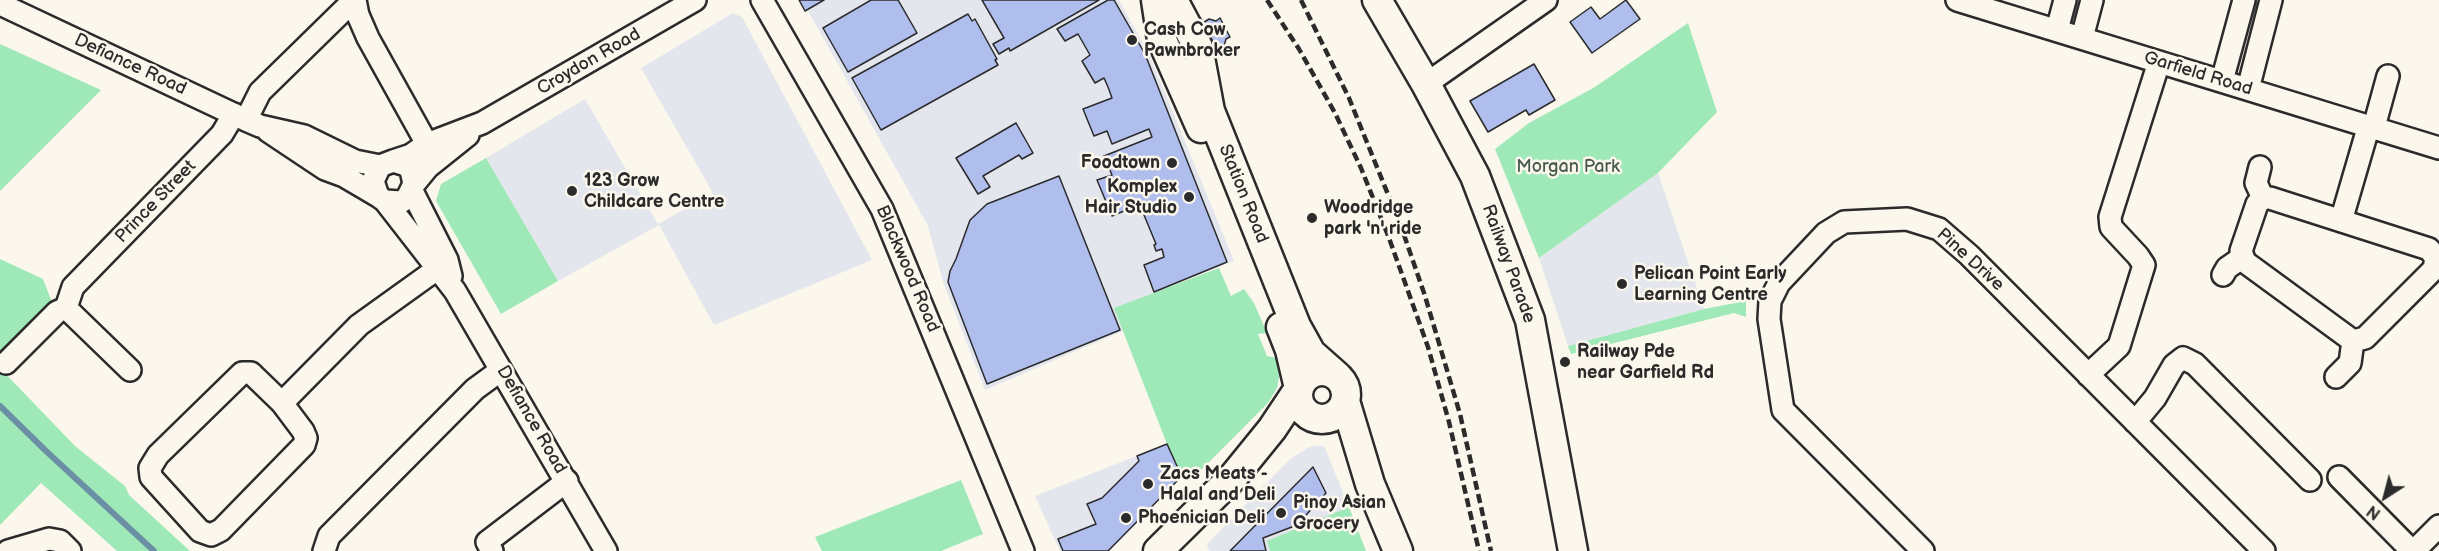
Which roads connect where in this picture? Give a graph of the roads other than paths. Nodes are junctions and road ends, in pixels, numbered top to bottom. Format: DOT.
graph roads {
  1 [pos="354,0"];
  2 [pos="695,0"];
  3 [pos="762,0"];
  4 [pos="1156,0"];
  5 [pos="1173,0"];
  6 [pos="1377,0"];
  7 [pos="1546,0"];
  8 [pos="1957,0"];
  9 [pos="2065,0"];
  10 [pos="2092,0"];
  11 [pos="2244,0"];
  12 [pos="2271,0"];
  13 [pos="0,4"];
  14 [pos="1188,24"];
  15 [pos="2057,30"];
  16 [pos="2082,38"];
  17 [pos="1162,40"];
  18 [pos="2159,62"];
  19 [pos="2388,76"];
  20 [pos="2222,81"];
  21 [pos="1426,84"];
  22 [pos="2248,89"];
  23 [pos="247,120"];
  24 [pos="482,123"];
  25 [pos="2371,126"];
  26 [pos="427,144"];
  27 [pos="2439,148"];
  28 [pos="386,164"];
  29 [pos="2260,167"];
  30 [pos="413,188"];
  31 [pos="382,198"];
  32 [pos="2263,198"];
  33 [pos="2342,221"];
  34 [pos="2243,257"];
  35 [pos="2437,258"];
  36 [pos="437,269"];
  37 [pos="2223,275"];
  38 [pos="455,291"];
  39 [pos="66,308"];
  40 [pos="2353,341"];
  41 [pos="6,363"];
  42 [pos="130,370"];
  43 [pos="501,370"];
  44 [pos="2088,375"];
  45 [pos="2336,377"];
  46 [pos="1341,388"];
  47 [pos="1299,389"];
  48 [pos="282,403"];
  49 [pos="1316,418"];
  50 [pos="2135,422"];
  51 [pos="1233,477"];
  52 [pos="2339,477"];
  53 [pos="2310,480"];
  54 [pos="567,482"];
  55 [pos="1370,484"];
  56 [pos="2439,526"];
  57 [pos="8,551"];
  58 [pos="70,551"];
  59 [pos="324,551"];
  60 [pos="492,551"];
  61 [pos="606,551"];
  62 [pos="1023,551"];
  63 [pos="1158,551"];
  64 [pos="1398,551"];
  65 [pos="1573,551"];
  66 [pos="1923,551"];
  67 [pos="2264,551"];
  68 [pos="2413,551"];
  1 -- 23 [label="street, Prince Street"];
  1 -- 26 [label="street"];
  2 -- 24 [label="street, Croydon Road"];
  3 -- 62 [label="street, Blackwood Road"];
  4 -- 17 [label="street, Station Road"];
  5 -- 14 [label="street, Station Road"];
  6 -- 21 [label="street, Railway Parade"];
  7 -- 21 [label="street"];
  8 -- 15 [label="street, Garfield Road"];
  9 -- 15 [label="street"];
  10 -- 16 [label="street"];
  11 -- 20 [label="street"];
  12 -- 22 [label="street"];
  13 -- 23 [label="street, Defiance Road"];
  14 -- 17 [label="street"];
  14 -- 46 [label="street, Station Road"];
  15 -- 16 [label="street, Garfield Road"];
  16 -- 18 [label="street, Garfield Road"];
  17 -- 47 [label="street, Station Road"];
  18 -- 20 [label="street, Garfield Road"];
  18 -- 44 [label="street"];
  19 -- 25 [label="street"];
  20 -- 22 [label="street, Garfield Road"];
  21 -- 65 [label="street, Railway Parade"];
  22 -- 25 [label="street, Garfield Road"];
  23 -- 28 [label="street, Defiance Road"];
  23 -- 31 [label="street, Defiance Road"];
  23 -- 39 [label="street, Prince Street"];
  24 -- 26 [label="street, Croydon Road"];
  24 -- 30 [label="street, Croydon Road"];
  25 -- 27 [label="street, Garfield Road"];
  25 -- 33 [label="street"];
  26 -- 28 [label="street, Croydon Road"];
  28 -- 30 [label="street"];
  28 -- 31 [label="street"];
  29 -- 32 [label="street"];
  30 -- 31 [label="street"];
  30 -- 38 [label="street, Defiance Road"];
  31 -- 36 [label="street, Defiance Road"];
  32 -- 33 [label="street"];
  32 -- 34 [label="street"];
  33 -- 35 [label="street"];
  34 -- 37 [label="street"];
  34 -- 40 [label="street"];
  35 -- 40 [label="street"];
  36 -- 38 [label="street, Defiance Road"];
  36 -- 48 [label="street"];
  38 -- 43 [label="street, Defiance Road"];
  39 -- 41 [label="street"];
  39 -- 42 [label="street"];
  40 -- 45 [label="street"];
  43 -- 54 [label="street, Defiance Road"];
  43 -- 59 [label="street"];
  44 -- 50 [label="street, Pine Drive"];
  44 -- 66 [label="street, Pine Drive"];
  46 -- 47 [label="street"];
  46 -- 49 [label="street"];
  46 -- 55 [label="street"];
  47 -- 49 [label="street"];
  47 -- 51 [label="street"];
  48 -- 48 [label="street"];
  49 -- 51 [label="street"];
  49 -- 55 [label="street"];
  50 -- 53 [label="street"];
  50 -- 67 [label="street, Pine Drive"];
  51 -- 63 [label="street"];
  52 -- 68 [label="street"];
  54 -- 60 [label="street"];
  54 -- 61 [label="street, Defiance Road"];
  55 -- 64 [label="street"];
  56 -- 68 [label="street"];
  57 -- 58 [label="street"];
}
